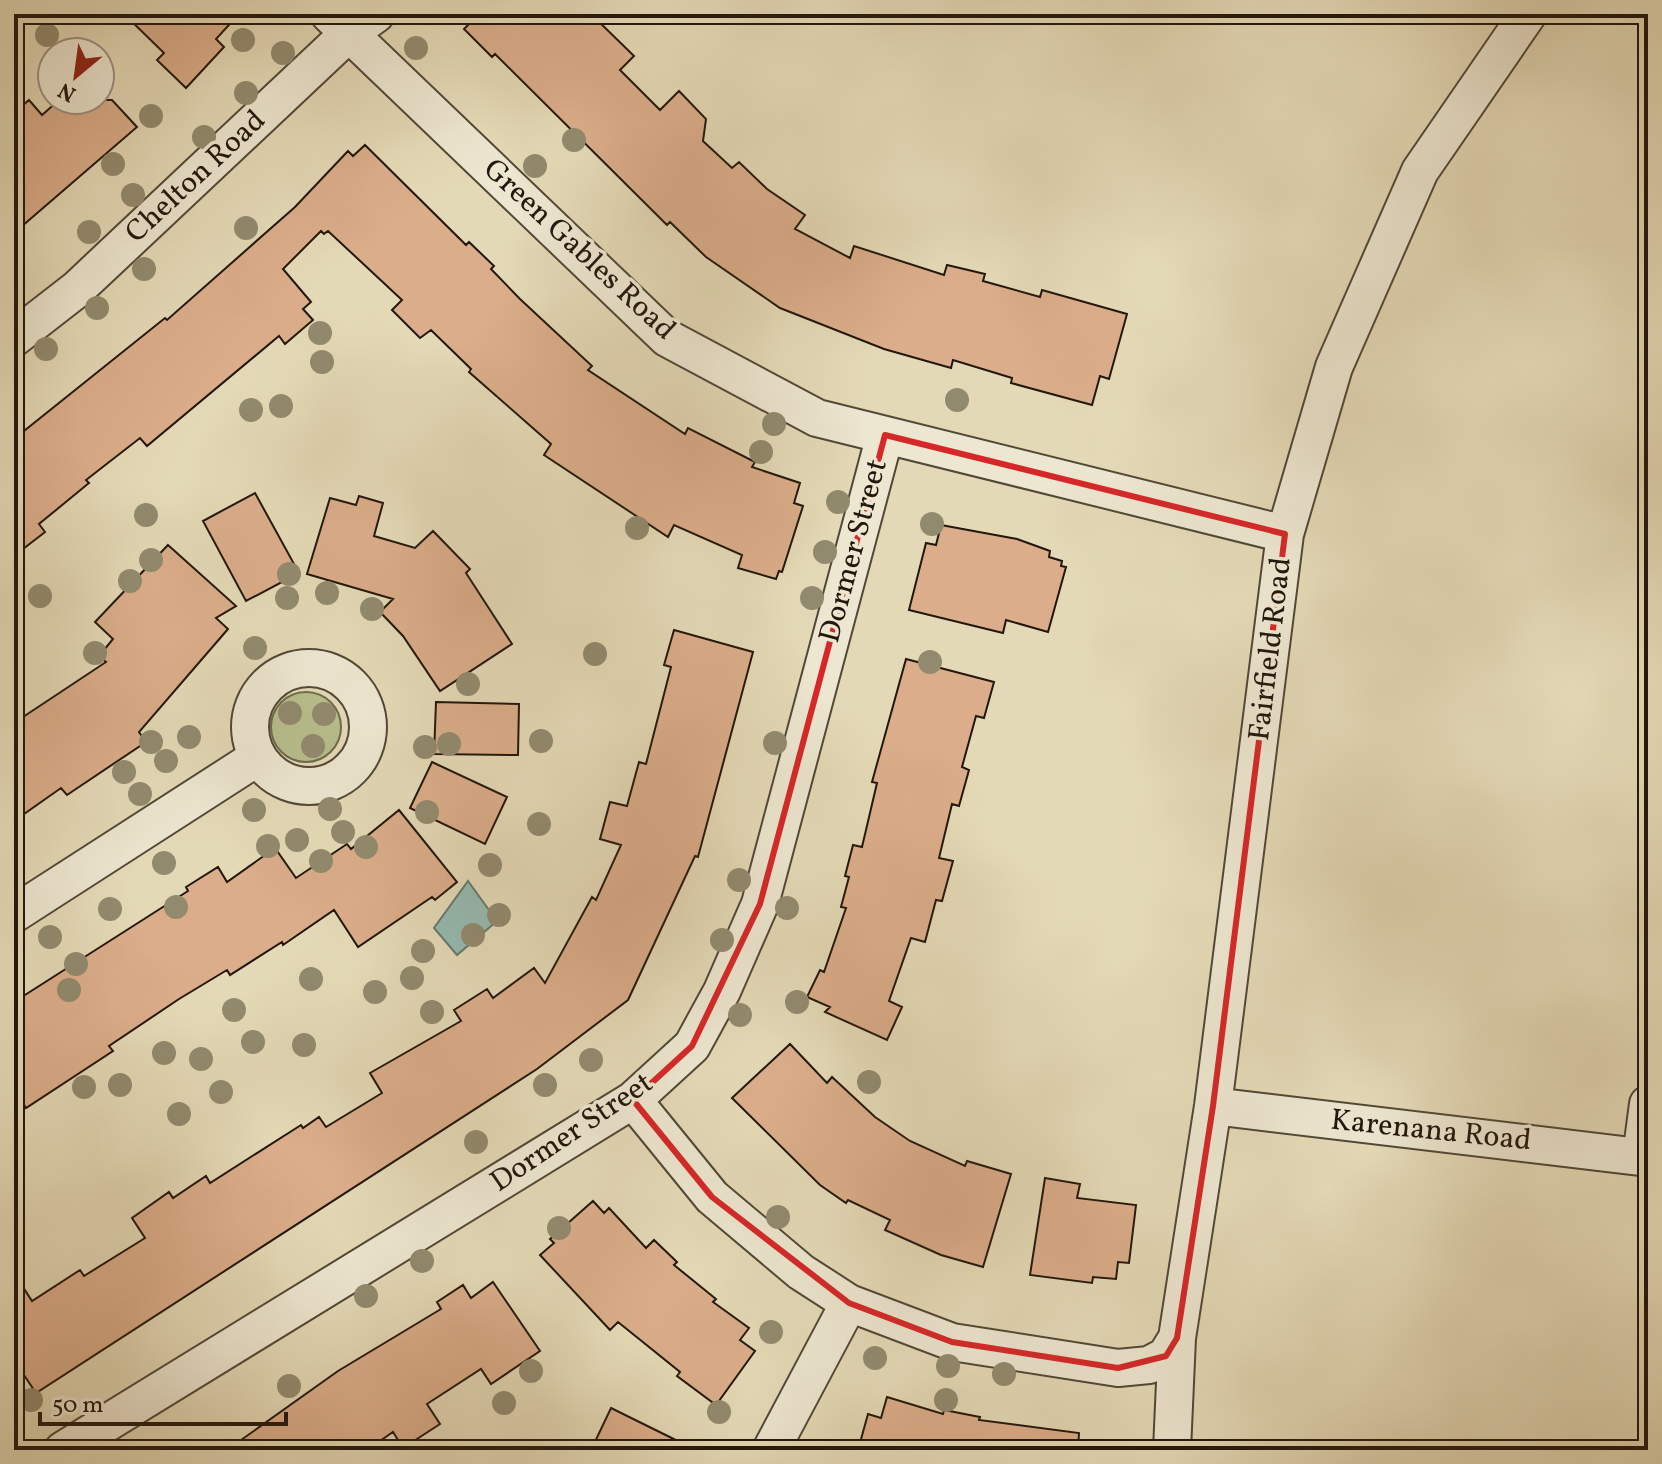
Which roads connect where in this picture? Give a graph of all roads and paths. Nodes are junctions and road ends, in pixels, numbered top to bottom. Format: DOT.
graph roads {
  1 [pos="1528,14"];
  2 [pos="351,21"];
  3 [pos="14,338"];
  4 [pos="885,435"];
  5 [pos="1285,534"];
  6 [pos="258,757"];
  7 [pos="14,914"];
  8 [pos="633,1100"];
  9 [pos="1648,1104"];
  10 [pos="1213,1106"];
  11 [pos="1644,1158"];
  12 [pos="849,1303"];
  13 [pos="1177,1338"];
  14 [pos="63,1450"];
  15 [pos="771,1450"];
  16 [pos="1172,1450"];
  1 -- 5 [label="street, Fairfield Road"];
  2 -- 3 [label="street, Chelton Road"];
  2 -- 4 [label="street, Green Gables Road"];
  4 -- 5 [label="street, Green Gables Road"];
  4 -- 8 [label="street, Dormer Street"];
  5 -- 10 [label="street, Fairfield Road"];
  6 -- 7 [label="street"];
  8 -- 12 [label="street"];
  8 -- 14 [label="street, Dormer Street"];
  9 -- 11 [label="street"];
  10 -- 11 [label="street, Karenana Road"];
  10 -- 13 [label="street, Fairfield Road"];
  12 -- 13 [label="street"];
  12 -- 15 [label="street"];
  13 -- 16 [label="street, Fairfield Road"];
}
